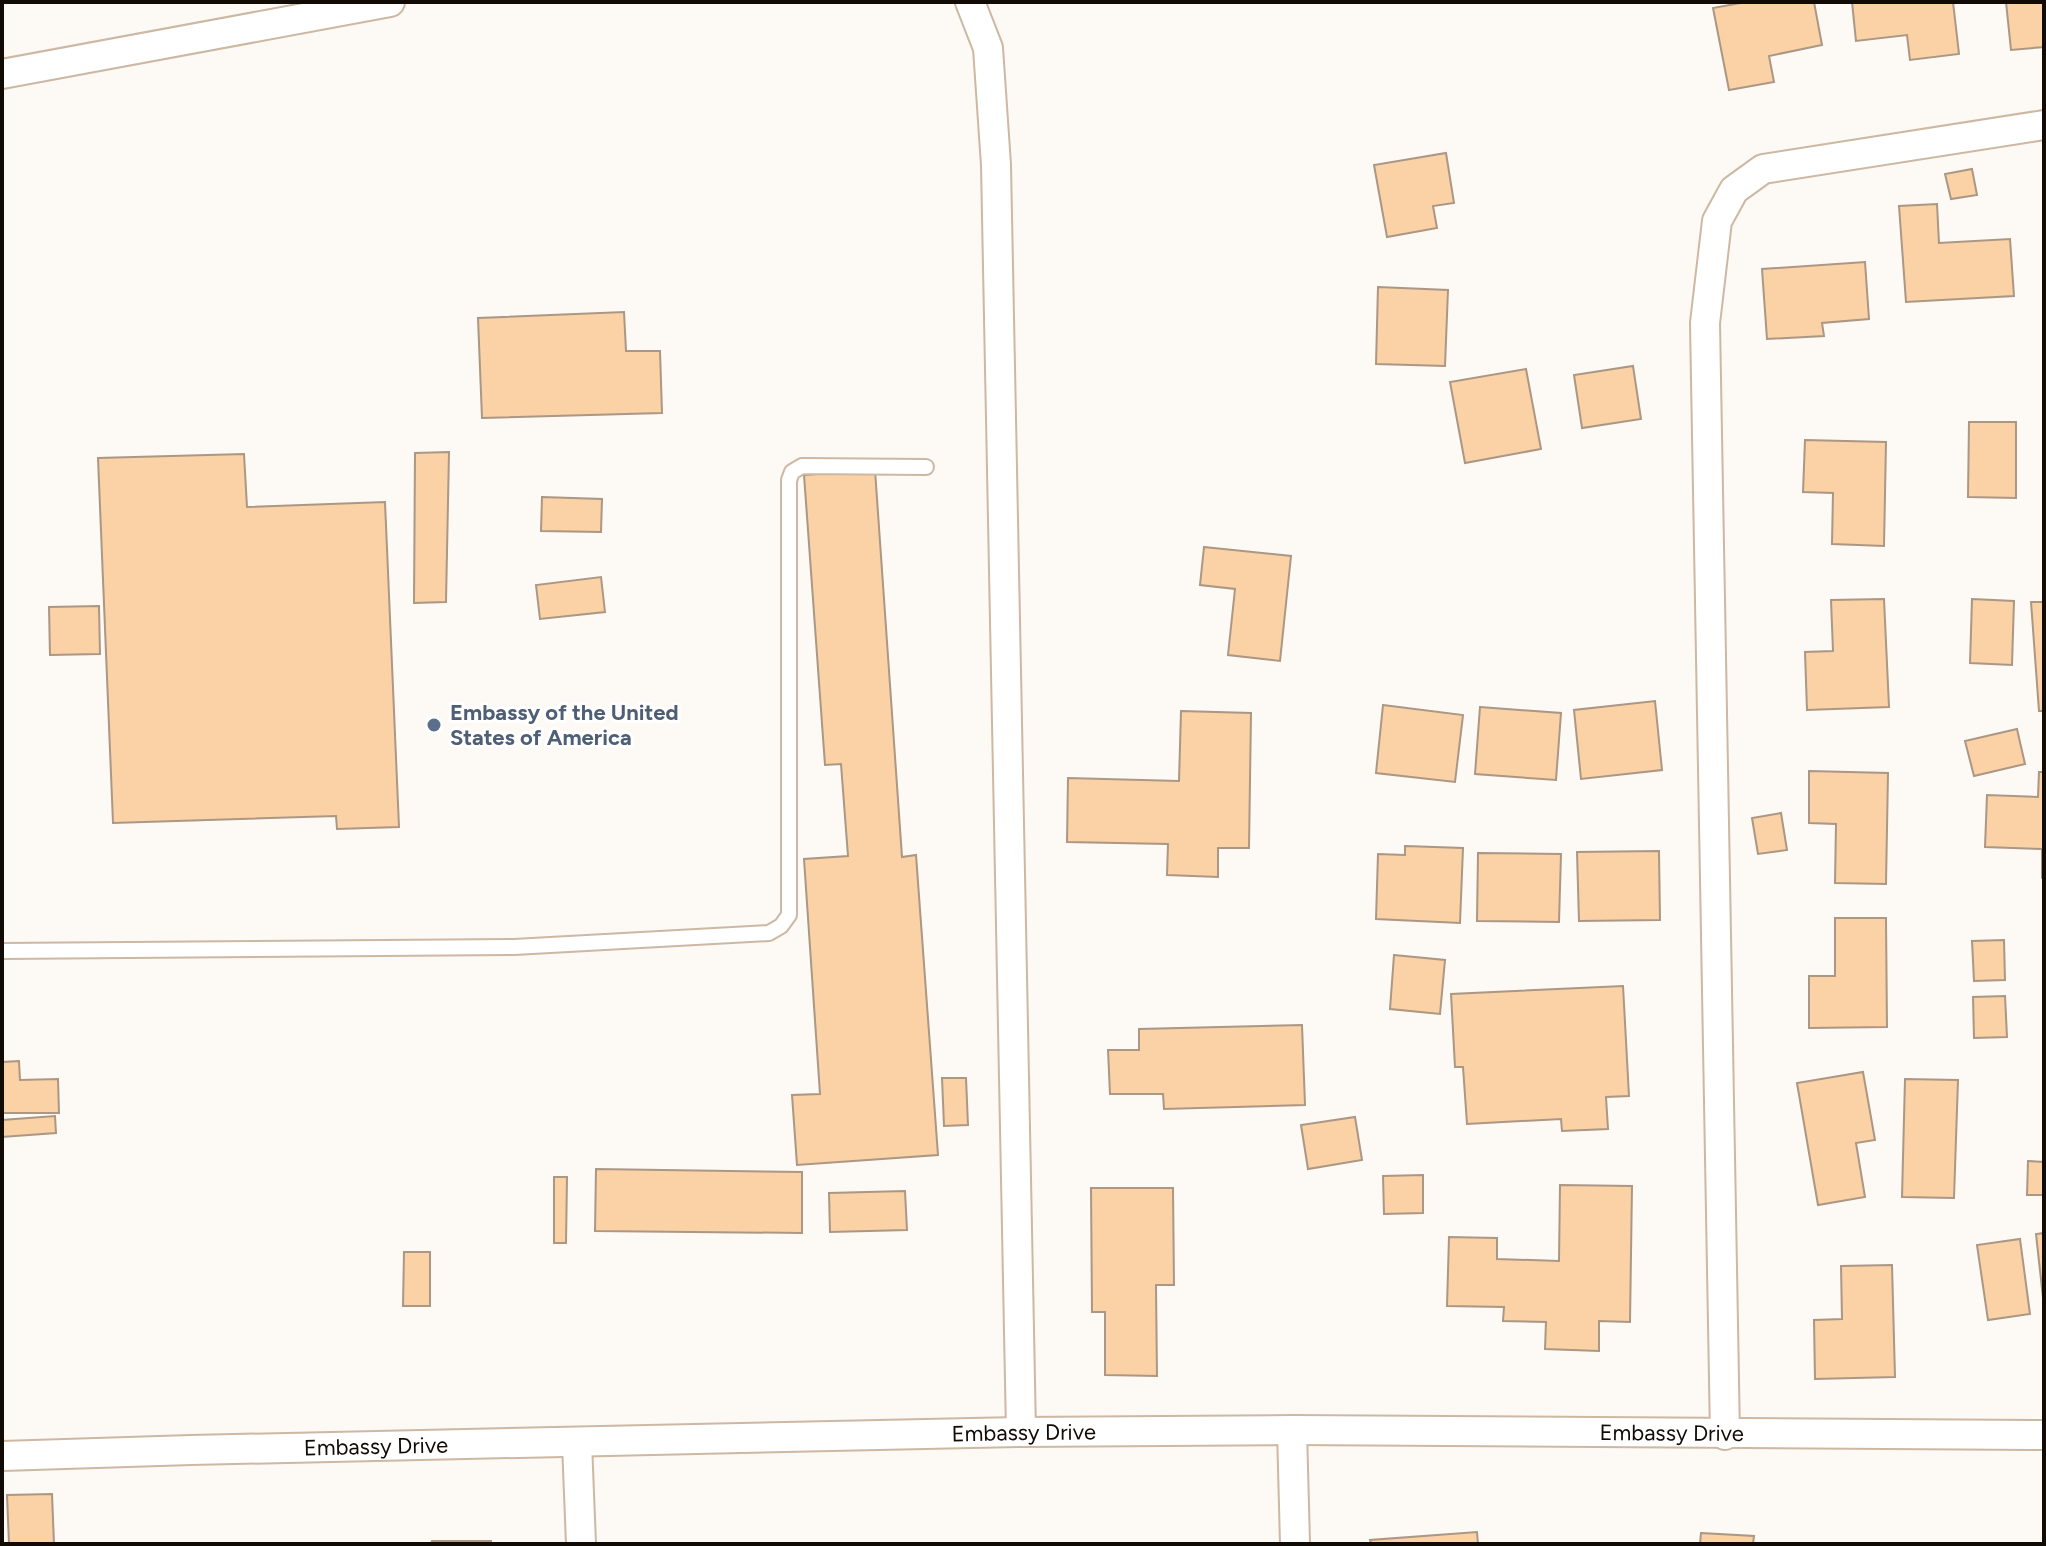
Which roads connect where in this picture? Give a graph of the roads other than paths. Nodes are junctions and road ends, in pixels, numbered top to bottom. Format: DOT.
graph roads {
  1 [pos="390,2"];
  2 [pos="970,2"];
  3 [pos="2,74"];
  4 [pos="2044,125"];
  5 [pos="926,467"];
  6 [pos="2,951"];
  7 [pos="1292,1430"];
  8 [pos="1021,1432"];
  9 [pos="1725,1435"];
  10 [pos="2044,1435"];
  11 [pos="577,1443"];
  12 [pos="2,1456"];
  13 [pos="581,1544"];
  14 [pos="1295,1544"];
  1 -- 3 [label="street"];
  2 -- 8 [label="street"];
  4 -- 9 [label="street"];
  5 -- 6 [label="lane"];
  7 -- 8 [label="street, Embassy Drive"];
  7 -- 9 [label="street, Embassy Drive"];
  7 -- 14 [label="street"];
  8 -- 11 [label="street, Embassy Drive"];
  9 -- 10 [label="street, Embassy Drive"];
  11 -- 12 [label="street, Embassy Drive"];
  11 -- 13 [label="street"];
}
